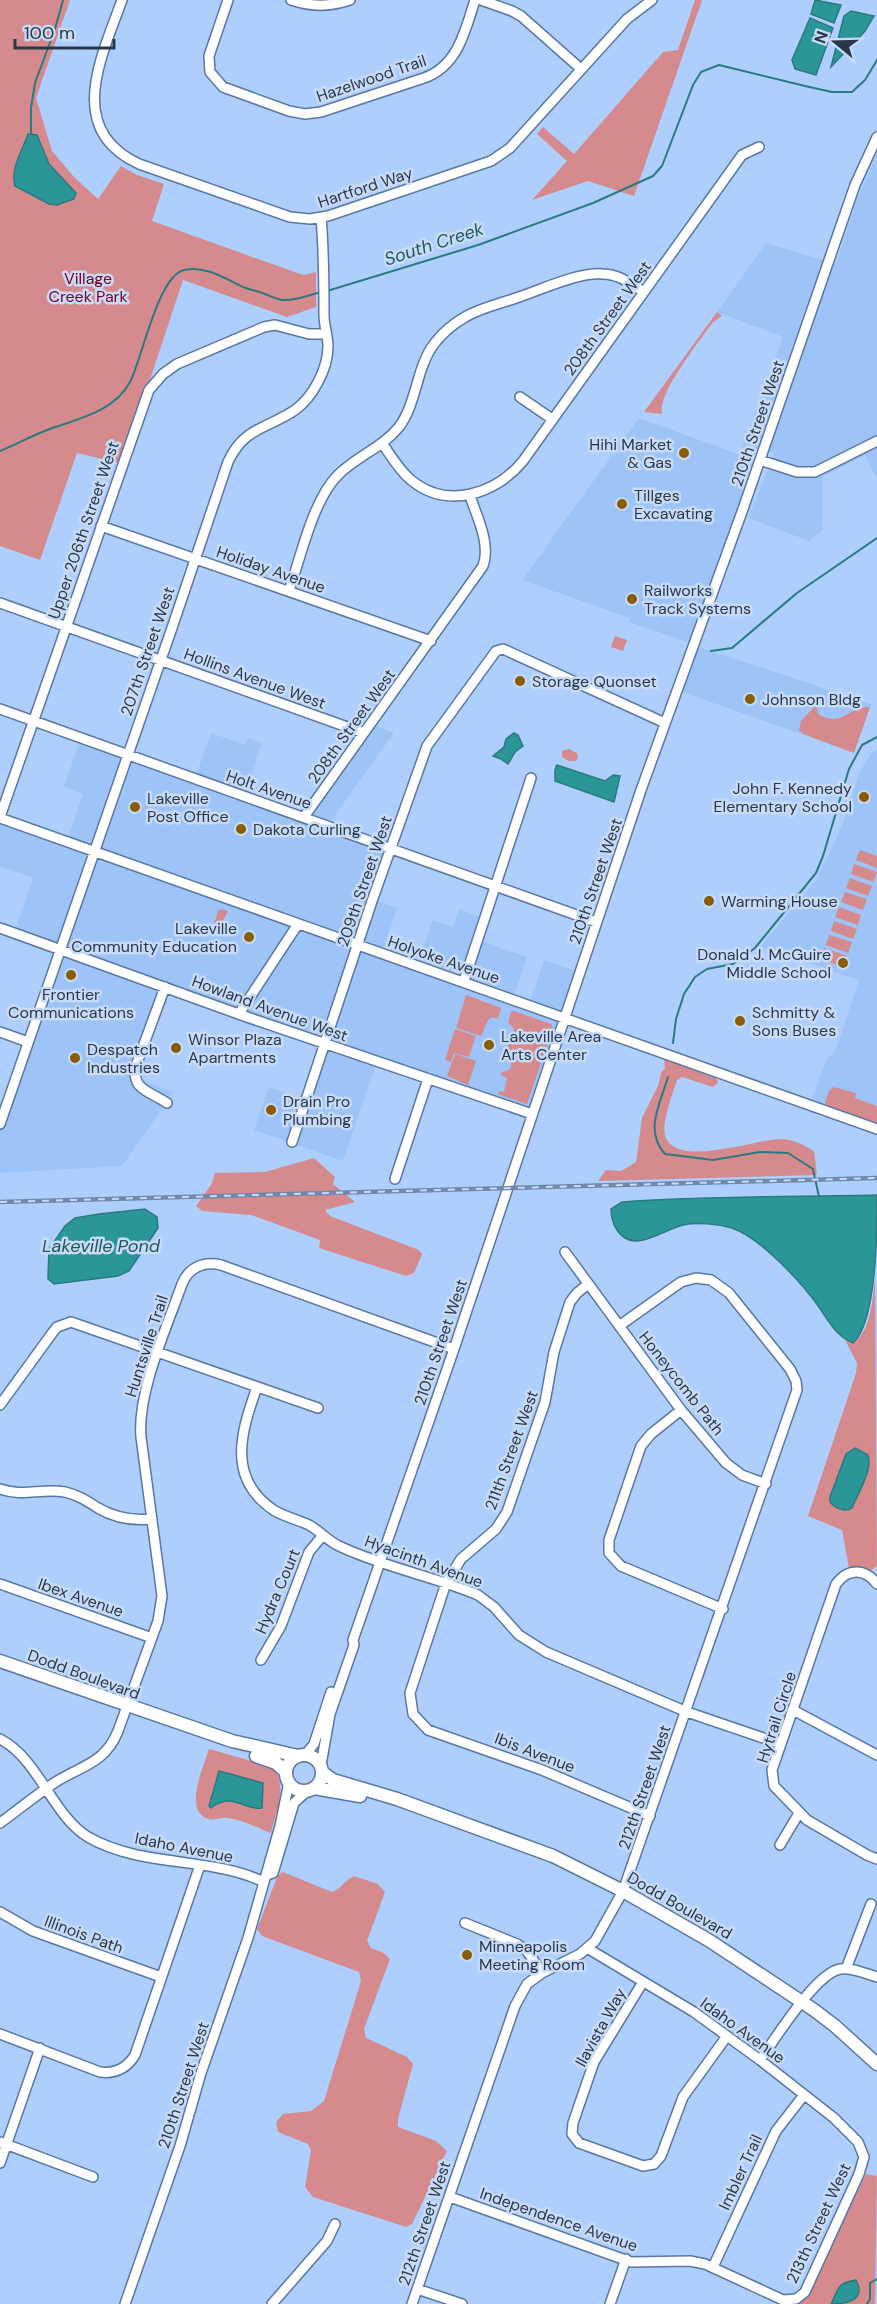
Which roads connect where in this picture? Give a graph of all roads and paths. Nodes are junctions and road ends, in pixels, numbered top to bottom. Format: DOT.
graph roads {
  1 [pos="122,0"];
  2 [pos="228,0"];
  3 [pos="291,0"];
  4 [pos="350,0"];
  5 [pos="476,0"];
  6 [pos="481,0"];
  7 [pos="652,0"];
  8 [pos="581,69"];
  9 [pos="877,136"];
  10 [pos="759,147"];
  11 [pos="321,218"];
  12 [pos="644,292"];
  13 [pos="326,334"];
  14 [pos="520,397"];
  15 [pos="552,420"];
  16 [pos="877,441"];
  17 [pos="382,443"];
  18 [pos="760,460"];
  19 [pos="470,495"];
  20 [pos="101,526"];
  21 [pos="195,558"];
  22 [pos="289,591"];
  23 [pos="0,603"];
  24 [pos="66,626"];
  25 [pos="431,641"];
  26 [pos="161,660"];
  27 [pos="0,709"];
  28 [pos="33,721"];
  29 [pos="665,723"];
  30 [pos="364,733"];
  31 [pos="128,755"];
  32 [pos="531,778"];
  33 [pos="0,817"];
  34 [pos="304,817"];
  35 [pos="392,849"];
  36 [pos="94,851"];
  37 [pos="494,885"];
  38 [pos="596,922"];
  39 [pos="298,924"];
  40 [pos="0,927"];
  41 [pos="358,945"];
  42 [pos="60,949"];
  43 [pos="464,981"];
  44 [pos="165,987"];
  45 [pos="239,1014"];
  46 [pos="564,1017"];
  47 [pos="0,1032"];
  48 [pos="28,1042"];
  49 [pos="324,1044"];
  50 [pos="428,1079"];
  51 [pos="167,1103"];
  52 [pos="532,1114"];
  53 [pos="0,1124"];
  54 [pos="877,1129"];
  55 [pos="292,1142"];
  56 [pos="395,1179"];
  57 [pos="565,1252"];
  58 [pos="587,1285"];
  59 [pos="619,1326"];
  60 [pos="453,1349"];
  61 [pos="159,1352"];
  62 [pos="257,1387"];
  63 [pos="0,1405"];
  64 [pos="318,1408"];
  65 [pos="681,1410"];
  66 [pos="766,1484"];
  67 [pos="0,1489"];
  68 [pos="152,1519"];
  69 [pos="323,1535"];
  70 [pos="381,1561"];
  71 [pos="446,1583"];
  72 [pos="0,1584"];
  73 [pos="877,1584"];
  74 [pos="723,1609"];
  75 [pos="152,1638"];
  76 [pos="353,1640"];
  77 [pos="261,1660"];
  78 [pos="0,1661"];
  79 [pos="128,1706"];
  80 [pos="793,1710"];
  81 [pos="687,1712"];
  82 [pos="413,1714"];
  83 [pos="157,1717"];
  84 [pos="0,1739"];
  85 [pos="781,1744"];
  86 [pos="301,1755"];
  87 [pos="877,1755"];
  88 [pos="322,1768"];
  89 [pos="288,1777"];
  90 [pos="47,1788"];
  91 [pos="310,1789"];
  92 [pos="799,1813"];
  93 [pos="650,1816"];
  94 [pos="442,1817"];
  95 [pos="0,1823"];
  96 [pos="780,1845"];
  97 [pos="877,1859"];
  98 [pos="200,1865"];
  99 [pos="266,1879"];
  100 [pos="623,1891"];
  101 [pos="871,1904"];
  102 [pos="0,1912"];
  103 [pos="465,1923"];
  104 [pos="587,1948"];
  105 [pos="846,1969"];
  106 [pos="542,1973"];
  107 [pos="161,1977"];
  108 [pos="877,1977"];
  109 [pos="643,1982"];
  110 [pos="802,2003"];
  111 [pos="0,2034"];
  112 [pos="727,2036"];
  113 [pos="40,2048"];
  114 [pos="760,2060"];
  115 [pos="877,2064"];
  116 [pos="804,2095"];
  117 [pos="3,2143"];
  118 [pos="864,2157"];
  119 [pos="0,2163"];
  120 [pos="93,2177"];
  121 [pos="450,2197"];
  122 [pos="335,2224"];
  123 [pos="626,2259"];
  124 [pos="713,2267"];
  125 [pos="417,2289"];
  126 [pos="796,2299"];
  127 [pos="125,2304"];
  128 [pos="272,2304"];
  129 [pos="411,2304"];
  130 [pos="462,2304"];
  131 [pos="610,2304"];
  1 -- 11 [label="street, Hartford Way"];
  2 -- 5 [label="street, Hazelwood Trail"];
  3 -- 4 [label="street"];
  6 -- 8 [label="street"];
  7 -- 8 [label="street, Hartford Way"];
  8 -- 11 [label="street, Hartford Way"];
  9 -- 18 [label="street, 210th Street West"];
  10 -- 12 [label="street, 208th Street West"];
  11 -- 13 [label="street, 207th Street West"];
  12 -- 15 [label="street, 208th Street West"];
  12 -- 17 [label="street"];
  13 -- 20 [label="street, Upper 206th Street West"];
  13 -- 21 [label="street, 207th Street West"];
  14 -- 15 [label="street"];
  15 -- 19 [label="street, 208th Street West"];
  16 -- 18 [label="street"];
  17 -- 19 [label="street, 208th Street West"];
  17 -- 22 [label="street"];
  18 -- 29 [label="street, 210th Street West"];
  19 -- 25 [label="street, 208th Street West"];
  20 -- 21 [label="street, Holiday Avenue"];
  20 -- 24 [label="street, Upper 206th Street West"];
  21 -- 22 [label="street, Holiday Avenue"];
  21 -- 26 [label="street, 207th Street West"];
  22 -- 25 [label="street, Holiday Avenue"];
  23 -- 24 [label="street, Hollins Avenue West"];
  24 -- 26 [label="street, Hollins Avenue West"];
  24 -- 28 [label="street, Upper 206th Street West"];
  25 -- 30 [label="street, 208th Street West"];
  26 -- 30 [label="street, Hollins Avenue West"];
  26 -- 31 [label="street, 207th Street West"];
  27 -- 28 [label="street, Holt Avenue"];
  28 -- 31 [label="street, Holt Avenue"];
  28 -- 33 [label="street, Upper 206th Street West"];
  29 -- 35 [label="street, 209th Street West"];
  29 -- 38 [label="street, 210th Street West"];
  30 -- 34 [label="street, 208th Street West"];
  31 -- 34 [label="street, Holt Avenue"];
  31 -- 36 [label="street, 207th Street West"];
  32 -- 37 [label="street"];
  33 -- 36 [label="street, Holyoke Avenue"];
  34 -- 35 [label="street, Holt Avenue"];
  35 -- 37 [label="street, Holt Avenue"];
  35 -- 41 [label="street, 209th Street West"];
  36 -- 39 [label="street, Holyoke Avenue"];
  36 -- 42 [label="street, 207th Street West"];
  37 -- 38 [label="street, Holt Avenue"];
  37 -- 43 [label="street"];
  38 -- 46 [label="street, 210th Street West"];
  39 -- 41 [label="street, Holyoke Avenue"];
  39 -- 45 [label="street"];
  40 -- 42 [label="street, Howland Avenue West"];
  41 -- 43 [label="street, Holyoke Avenue"];
  41 -- 49 [label="street, 209th Street West"];
  42 -- 44 [label="street, Howland Avenue West"];
  42 -- 48 [label="street, 207th Street West"];
  43 -- 46 [label="street, Holyoke Avenue"];
  44 -- 45 [label="street, Howland Avenue West"];
  44 -- 51 [label="street"];
  45 -- 49 [label="street, Howland Avenue West"];
  46 -- 52 [label="street, 210th Street West"];
  46 -- 54 [label="street, Holyoke Avenue"];
  47 -- 48 [label="street"];
  48 -- 53 [label="street, 207th Street West"];
  49 -- 50 [label="street, Howland Avenue West"];
  49 -- 55 [label="street, 209th Street West"];
  50 -- 52 [label="street, Howland Avenue West"];
  50 -- 56 [label="street"];
  52 -- 60 [label="street, 210th Street West"];
  57 -- 58 [label="street, Honeycomb Path"];
  58 -- 59 [label="street, Honeycomb Path"];
  58 -- 71 [label="street, 211th Street West"];
  59 -- 65 [label="street, Honeycomb Path"];
  59 -- 66 [label="street, 212th Street West"];
  60 -- 61 [label="street, Huntsville Trail"];
  60 -- 70 [label="street, 210th Street West"];
  61 -- 62 [label="street"];
  61 -- 63 [label="street"];
  61 -- 68 [label="street, Huntsville Trail"];
  62 -- 64 [label="street"];
  62 -- 69 [label="street, Hyacinth Avenue"];
  65 -- 66 [label="street, Honeycomb Path"];
  65 -- 74 [label="street"];
  66 -- 74 [label="street, 212th Street West"];
  67 -- 68 [label="street"];
  68 -- 75 [label="street, Huntsville Trail"];
  69 -- 70 [label="street, Hyacinth Avenue"];
  69 -- 77 [label="street, Hydra Court"];
  70 -- 71 [label="street, Hyacinth Avenue"];
  70 -- 76 [label="street, 210th Street West"];
  71 -- 81 [label="street, Hyacinth Avenue"];
  71 -- 82 [label="street, 211th Street West"];
  72 -- 75 [label="street, Ibex Avenue"];
  73 -- 80 [label="street, Hytrail Circle"];
  74 -- 81 [label="street, 212th Street West"];
  75 -- 79 [label="street, Huntsville Trail"];
  76 -- 86 [label="street, 210th Street West"];
  76 -- 88 [label="street, 210th Street West"];
  78 -- 79 [label="main road, Dodd Boulevard"];
  79 -- 83 [label="main road, Dodd Boulevard"];
  79 -- 90 [label="street"];
  80 -- 85 [label="street, Hytrail Circle"];
  80 -- 87 [label="street"];
  81 -- 85 [label="street, Hyacinth Avenue"];
  81 -- 93 [label="street, 212th Street West"];
  82 -- 93 [label="street, Ibis Avenue"];
  83 -- 86 [label="main road, Dodd Boulevard"];
  83 -- 89 [label="main road, Dodd Boulevard"];
  84 -- 90 [label="street, Idaho Avenue"];
  85 -- 92 [label="street, Hytrail Circle"];
  86 -- 88 [label="main road"];
  86 -- 89 [label="main road"];
  88 -- 91 [label="main road"];
  88 -- 94 [label="main road, Dodd Boulevard"];
  89 -- 91 [label="main road"];
  89 -- 99 [label="street, 210th Street West"];
  90 -- 95 [label="street"];
  90 -- 98 [label="street, Idaho Avenue"];
  91 -- 94 [label="main road, Dodd Boulevard"];
  91 -- 99 [label="street, 210th Street West"];
  92 -- 96 [label="street"];
  92 -- 97 [label="street, Hytrail Circle"];
  93 -- 100 [label="street, 212th Street West"];
  94 -- 100 [label="main road, Dodd Boulevard"];
  98 -- 99 [label="street, Idaho Avenue"];
  98 -- 107 [label="street"];
  99 -- 127 [label="street, 210th Street West"];
  100 -- 104 [label="street, 212th Street West"];
  100 -- 110 [label="main road, Dodd Boulevard"];
  101 -- 105 [label="street"];
  102 -- 107 [label="street, Illinois Path"];
  103 -- 106 [label="street"];
  104 -- 106 [label="street, 212th Street West"];
  104 -- 109 [label="street, Idaho Avenue"];
  105 -- 108 [label="street"];
  105 -- 110 [label="street"];
  106 -- 121 [label="street, 212th Street West"];
  107 -- 113 [label="street"];
  109 -- 112 [label="street, Idaho Avenue"];
  109 -- 112 [label="street, Ilavista Way"];
  110 -- 114 [label="street"];
  110 -- 115 [label="main road, Dodd Boulevard"];
  111 -- 113 [label="street"];
  112 -- 114 [label="street, Idaho Avenue"];
  113 -- 117 [label="street"];
  114 -- 116 [label="street, Idaho Avenue"];
  116 -- 118 [label="street, Idaho Avenue"];
  116 -- 124 [label="street, Imbler Trail"];
  117 -- 119 [label="street"];
  117 -- 120 [label="street"];
  118 -- 126 [label="street, 213th Street West"];
  121 -- 123 [label="street, Independence Avenue"];
  121 -- 125 [label="street, 212th Street West"];
  122 -- 128 [label="street"];
  123 -- 124 [label="street, Independence Avenue"];
  123 -- 131 [label="street"];
  124 -- 126 [label="street, Independence Avenue"];
  125 -- 129 [label="street, 212th Street West"];
  125 -- 130 [label="street"];
}
